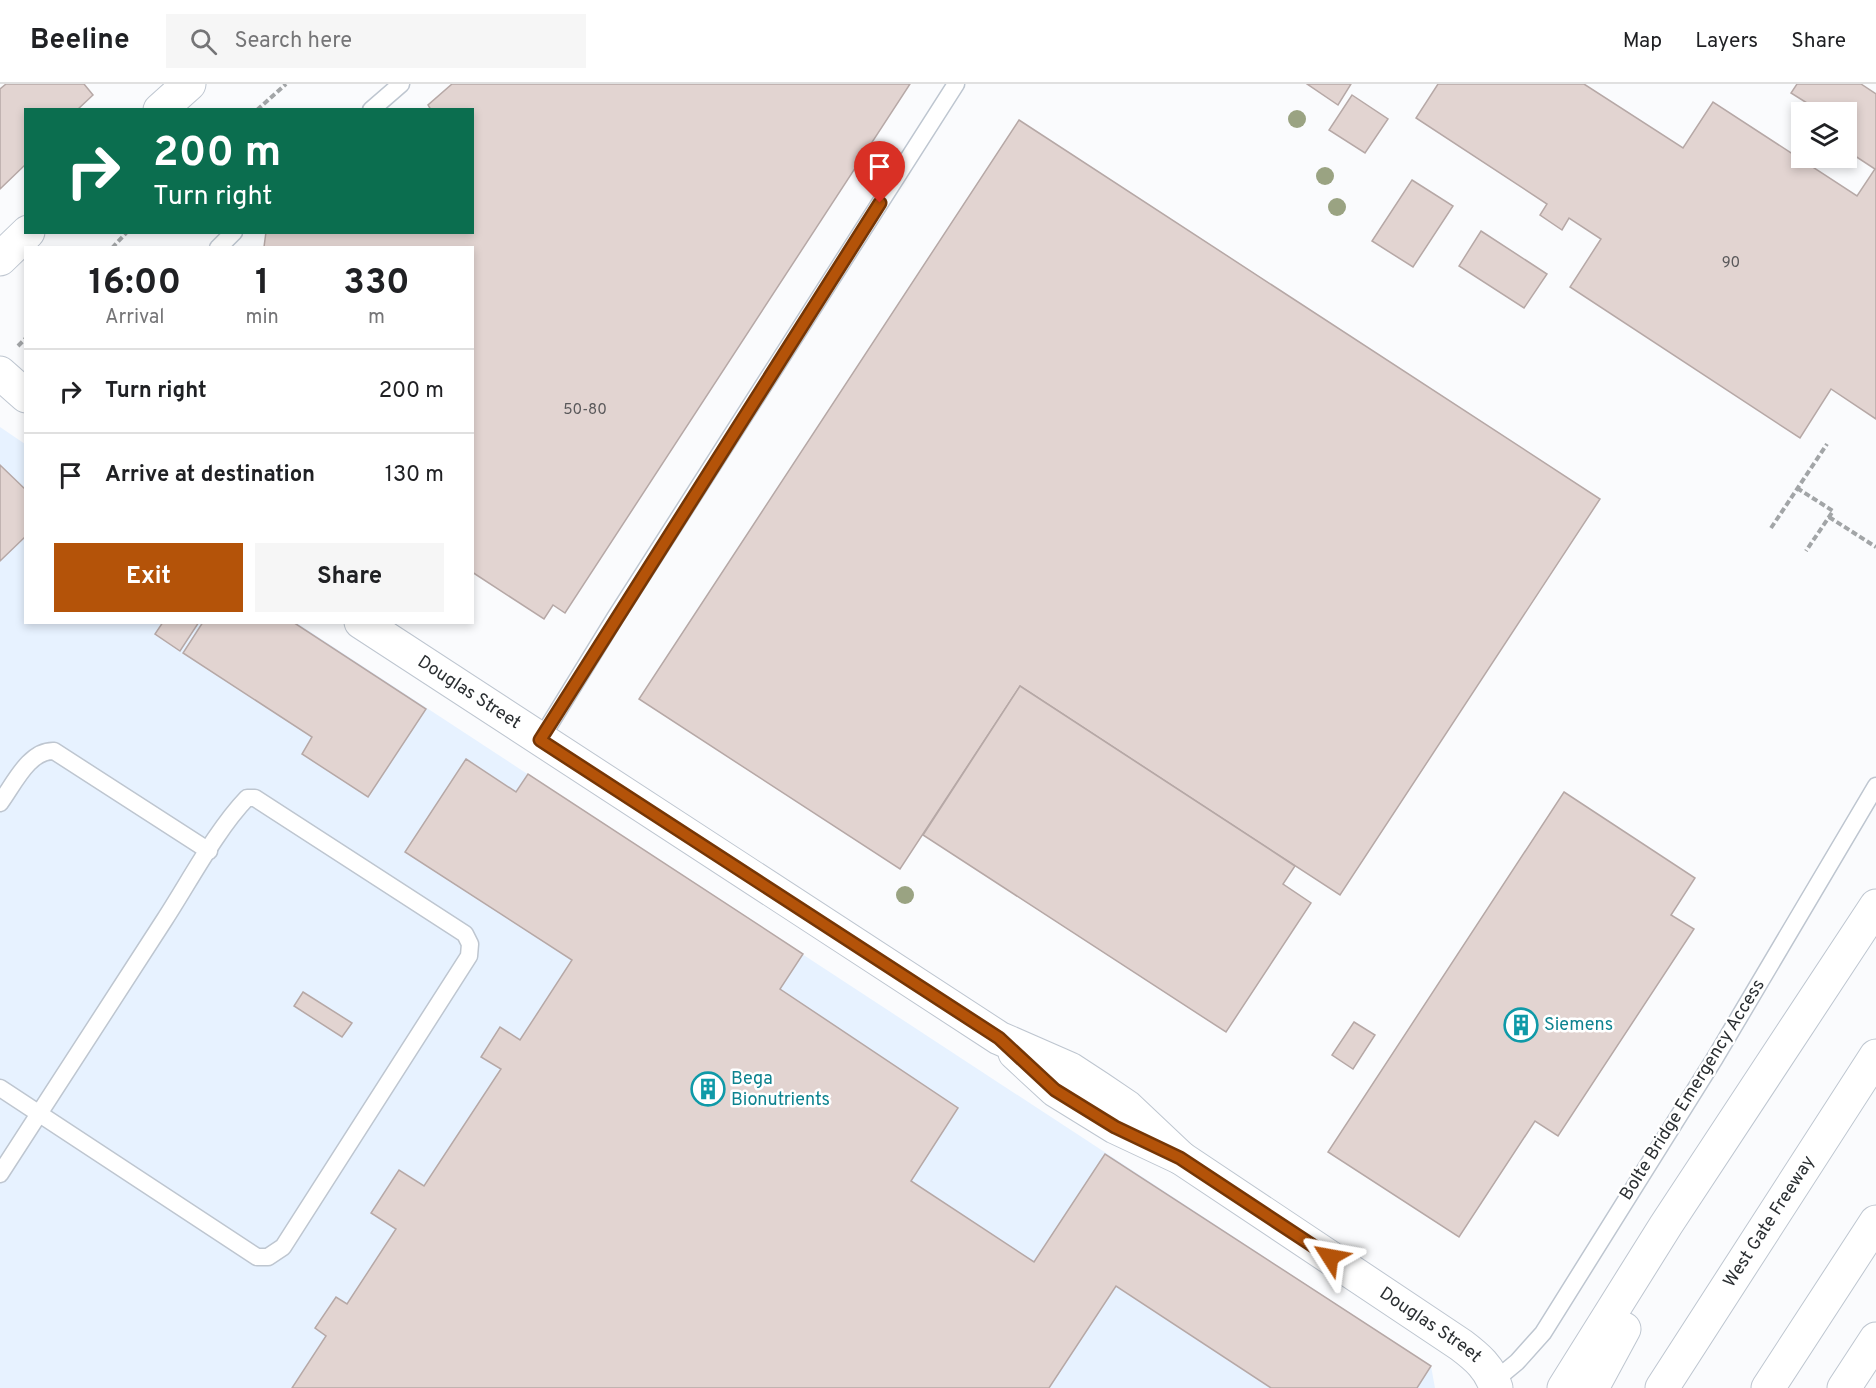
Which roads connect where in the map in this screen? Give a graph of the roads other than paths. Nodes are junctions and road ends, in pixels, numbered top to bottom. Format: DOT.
graph roads {
  1 [pos="189,84"];
  2 [pos="401,84"];
  3 [pos="956,84"];
  4 [pos="162,108"];
  5 [pos="373,108"];
  6 [pos="26,234"];
  7 [pos="232,234"];
  8 [pos="220,246"];
  9 [pos="0,259"];
  10 [pos="0,374"];
  11 [pos="24,394"];
  12 [pos="363,624"];
  13 [pos="540,740"];
  14 [pos="1876,786"];
  15 [pos="0,803"];
  16 [pos="209,852"];
  17 [pos="1876,906"];
  18 [pos="1876,917"];
  19 [pos="1876,1056"];
  20 [pos="0,1088"];
  21 [pos="39,1114"];
  22 [pos="0,1174"];
  23 [pos="1876,1222"];
  24 [pos="1876,1339"];
  25 [pos="1495,1384"];
  26 [pos="1564,1388"];
  27 [pos="1592,1388"];
  28 [pos="1662,1388"];
  29 [pos="1768,1388"];
  30 [pos="1844,1388"];
  1 -- 4 [label="main road"];
  2 -- 5 [label="lane"];
  3 -- 13 [label="lane"];
  6 -- 9 [label="main road"];
  7 -- 8 [label="lane"];
  10 -- 11 [label="main road"];
  12 -- 13 [label="main road, Douglas Street"];
  13 -- 25 [label="main road, Douglas Street"];
  14 -- 25 [label="lane, Bolte Bridge Emergency Access"];
  15 -- 16 [label="lane"];
  16 -- 21 [label="lane"];
  16 -- 21 [label="lane"];
  17 -- 26 [label="main road"];
  18 -- 27 [label="main road"];
  19 -- 28 [label="main road, West Gate Freeway"];
  20 -- 21 [label="lane"];
  21 -- 22 [label="lane"];
  23 -- 29 [label="main road"];
  24 -- 30 [label="main road"];
}
